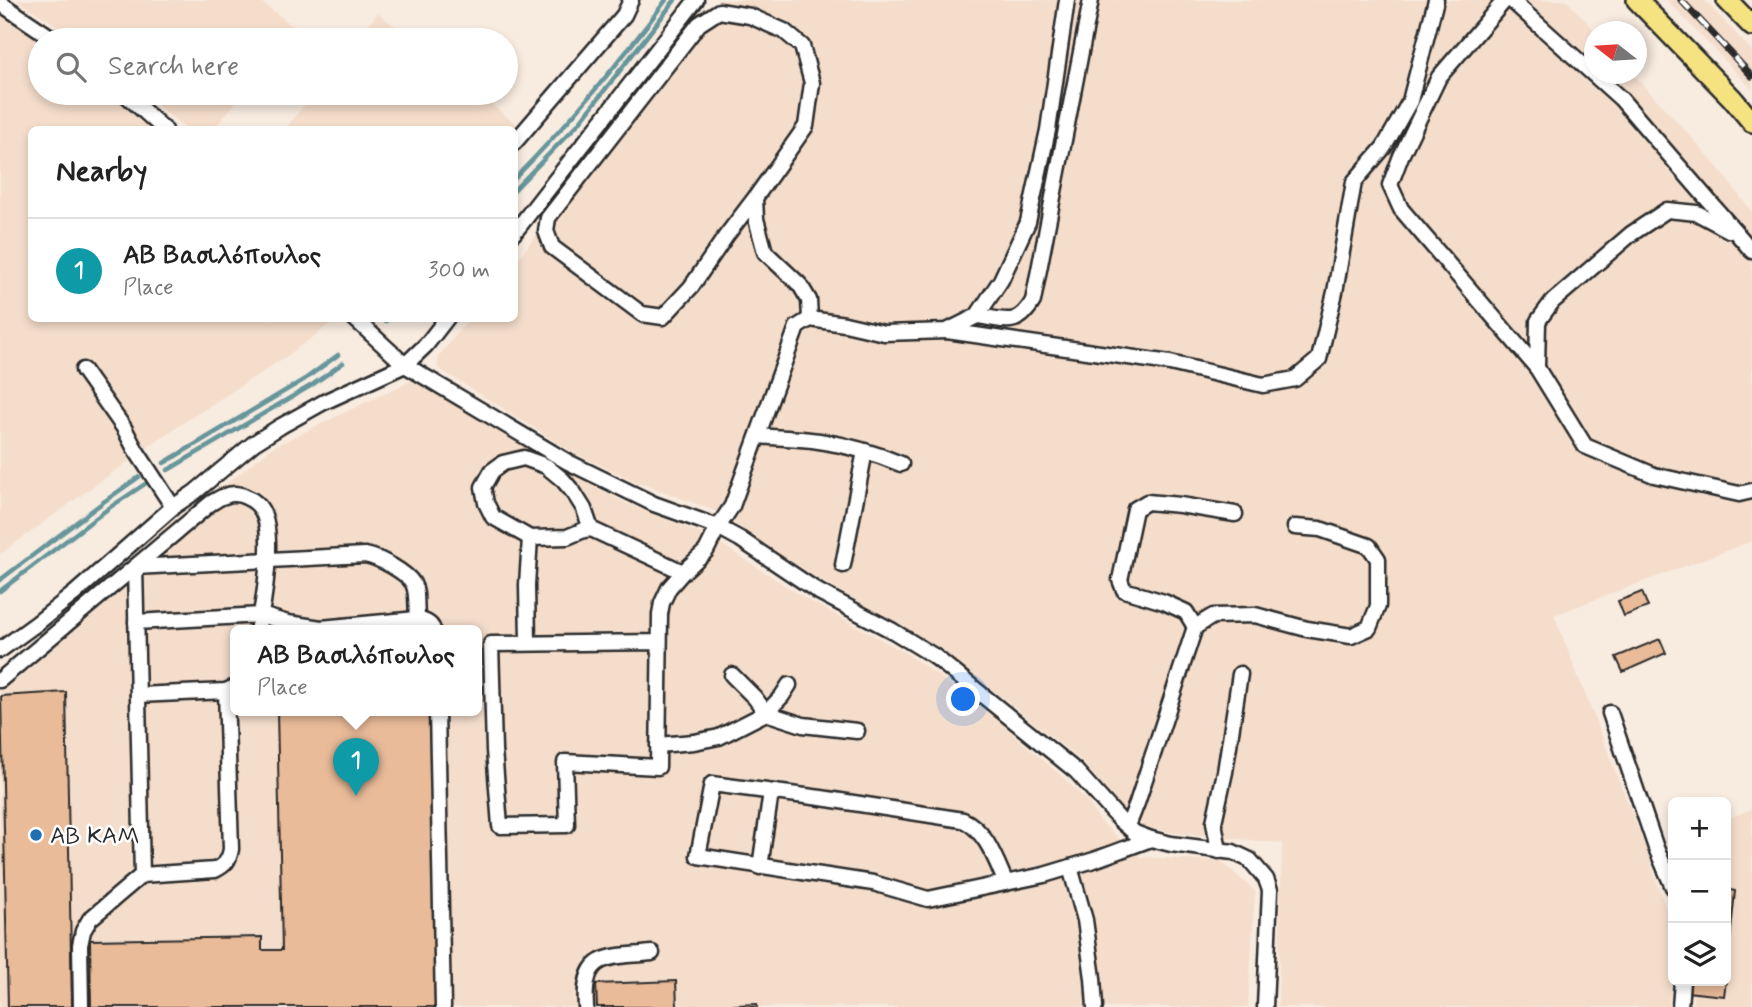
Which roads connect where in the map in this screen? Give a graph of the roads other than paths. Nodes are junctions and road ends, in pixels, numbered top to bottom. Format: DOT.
graph roads {
  1 [pos="631,0"];
  2 [pos="696,0"];
  3 [pos="1068,0"];
  4 [pos="1091,0"];
  5 [pos="1436,0"];
  6 [pos="1505,0"];
  7 [pos="1511,0"];
  8 [pos="1637,0"];
  9 [pos="1727,0"];
  10 [pos="0,3"];
  11 [pos="1752,26"];
  12 [pos="37,28"];
  13 [pos="137,105"];
  14 [pos="1752,122"];
  15 [pos="161,126"];
  16 [pos="518,138"];
  17 [pos="755,198"];
  18 [pos="518,228"];
  19 [pos="1736,234"];
  20 [pos="1752,251"];
  21 [pos="976,316"];
  22 [pos="810,318"];
  23 [pos="360,322"];
  24 [pos="444,322"];
  25 [pos="947,331"];
  26 [pos="405,365"];
  27 [pos="1537,368"];
  28 [pos="83,370"];
  29 [pos="758,436"];
  30 [pos="865,451"];
  31 [pos="901,464"];
  32 [pos="1752,491"];
  33 [pos="195,492"];
  34 [pos="211,503"];
  35 [pos="173,507"];
  36 [pos="1235,514"];
  37 [pos="718,527"];
  38 [pos="1295,527"];
  39 [pos="591,529"];
  40 [pos="530,538"];
  41 [pos="267,562"];
  42 [pos="842,565"];
  43 [pos="135,567"];
  44 [pos="683,572"];
  45 [pos="417,619"];
  46 [pos="136,622"];
  47 [pos="259,623"];
  48 [pos="296,625"];
  49 [pos="353,625"];
  50 [pos="431,625"];
  51 [pos="1195,627"];
  52 [pos="659,642"];
  53 [pos="528,643"];
  54 [pos="0,650"];
  55 [pos="1240,674"];
  56 [pos="732,675"];
  57 [pos="0,680"];
  58 [pos="789,685"];
  59 [pos="230,689"];
  60 [pos="138,695"];
  61 [pos="766,713"];
  62 [pos="1610,713"];
  63 [pos="231,716"];
  64 [pos="437,716"];
  65 [pos="857,731"];
  66 [pos="658,745"];
  67 [pos="771,792"];
  68 [pos="1128,826"];
  69 [pos="1151,839"];
  70 [pos="1219,851"];
  71 [pos="760,867"];
  72 [pos="1070,867"];
  73 [pos="142,875"];
  74 [pos="1668,876"];
  75 [pos="1006,883"];
  76 [pos="652,953"];
  77 [pos="1682,986"];
  78 [pos="80,1007"];
  79 [pos="443,1007"];
  80 [pos="586,1007"];
  81 [pos="1095,1007"];
  82 [pos="1265,1007"];
  83 [pos="1680,1007"];
  1 -- 16 [label="street"];
  2 -- 18 [label="street"];
  3 -- 21 [label="street"];
  4 -- 21 [label="street"];
  5 -- 25 [label="street"];
  6 -- 27 [label="street"];
  7 -- 19 [label="street"];
  8 -- 14 [label="highway"];
  9 -- 11 [label="highway"];
  10 -- 12 [label="street"];
  13 -- 15 [label="street"];
  17 -- 17 [label="street"];
  17 -- 22 [label="street"];
  19 -- 20 [label="street"];
  19 -- 27 [label="street"];
  21 -- 25 [label="street"];
  22 -- 25 [label="street"];
  22 -- 29 [label="street"];
  23 -- 26 [label="street"];
  24 -- 26 [label="street"];
  26 -- 33 [label="street"];
  26 -- 37 [label="street"];
  27 -- 32 [label="street"];
  28 -- 35 [label="street"];
  29 -- 30 [label="street"];
  29 -- 37 [label="street"];
  30 -- 31 [label="street"];
  30 -- 42 [label="street"];
  33 -- 34 [label="street"];
  33 -- 35 [label="street"];
  34 -- 41 [label="street"];
  34 -- 43 [label="street"];
  35 -- 54 [label="street"];
  36 -- 51 [label="street"];
  37 -- 44 [label="street"];
  37 -- 68 [label="street"];
  38 -- 51 [label="street"];
  39 -- 40 [label="street"];
  39 -- 40 [label="street"];
  39 -- 44 [label="street"];
  40 -- 53 [label="street"];
  41 -- 43 [label="street"];
  41 -- 45 [label="street"];
  41 -- 47 [label="street"];
  43 -- 46 [label="street"];
  43 -- 57 [label="street"];
  44 -- 52 [label="street"];
  45 -- 49 [label="street"];
  45 -- 50 [label="street"];
  46 -- 47 [label="street"];
  46 -- 60 [label="street"];
  47 -- 48 [label="street"];
  51 -- 68 [label="street"];
  52 -- 53 [label="street"];
  52 -- 66 [label="street"];
  53 -- 66 [label="street"];
  55 -- 70 [label="street"];
  56 -- 61 [label="street"];
  58 -- 61 [label="street"];
  59 -- 60 [label="street"];
  60 -- 73 [label="street"];
  61 -- 65 [label="street"];
  61 -- 66 [label="street"];
  62 -- 74 [label="street"];
  63 -- 73 [label="street"];
  64 -- 79 [label="street"];
  67 -- 71 [label="street"];
  67 -- 71 [label="street"];
  67 -- 75 [label="street"];
  68 -- 69 [label="street"];
  69 -- 70 [label="street"];
  69 -- 72 [label="street"];
  70 -- 82 [label="street"];
  71 -- 75 [label="street"];
  72 -- 75 [label="street"];
  72 -- 81 [label="street"];
  73 -- 78 [label="street"];
  76 -- 80 [label="street"];
  77 -- 83 [label="street"];
}
